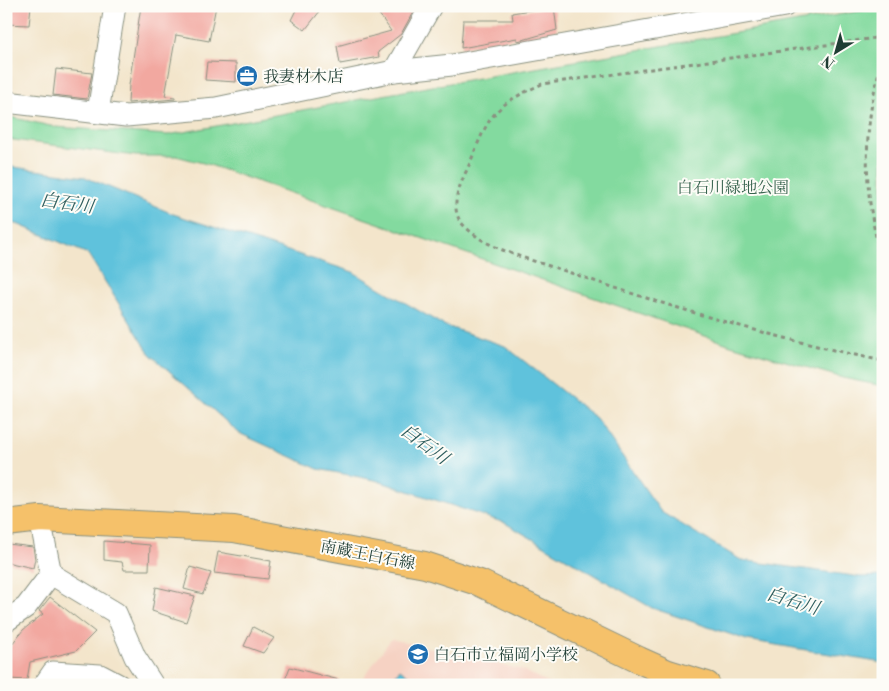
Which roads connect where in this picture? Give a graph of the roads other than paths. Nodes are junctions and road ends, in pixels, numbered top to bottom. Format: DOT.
graph roads {
  1 [pos="115,6"];
  2 [pos="431,6"];
  3 [pos="785,6"];
  4 [pos="741,10"];
  5 [pos="394,71"];
  6 [pos="6,102"];
  7 [pos="98,112"];
  8 [pos="40,519"];
  9 [pos="6,523"];
  10 [pos="51,574"];
  11 [pos="6,620"];
  12 [pos="44,685"];
  13 [pos="119,685"];
  14 [pos="153,685"];
  15 [pos="707,685"];
  1 -- 7 [label="street"];
  2 -- 5 [label="street"];
  3 -- 4 [label="street"];
  4 -- 5 [label="street"];
  5 -- 7 [label="street"];
  6 -- 7 [label="street"];
  8 -- 9 [label="main road, 南蔵王白石線"];
  8 -- 10 [label="street"];
  8 -- 15 [label="main road, 南蔵王白石線"];
  10 -- 11 [label="street"];
  10 -- 14 [label="street"];
  12 -- 13 [label="street"];
}
